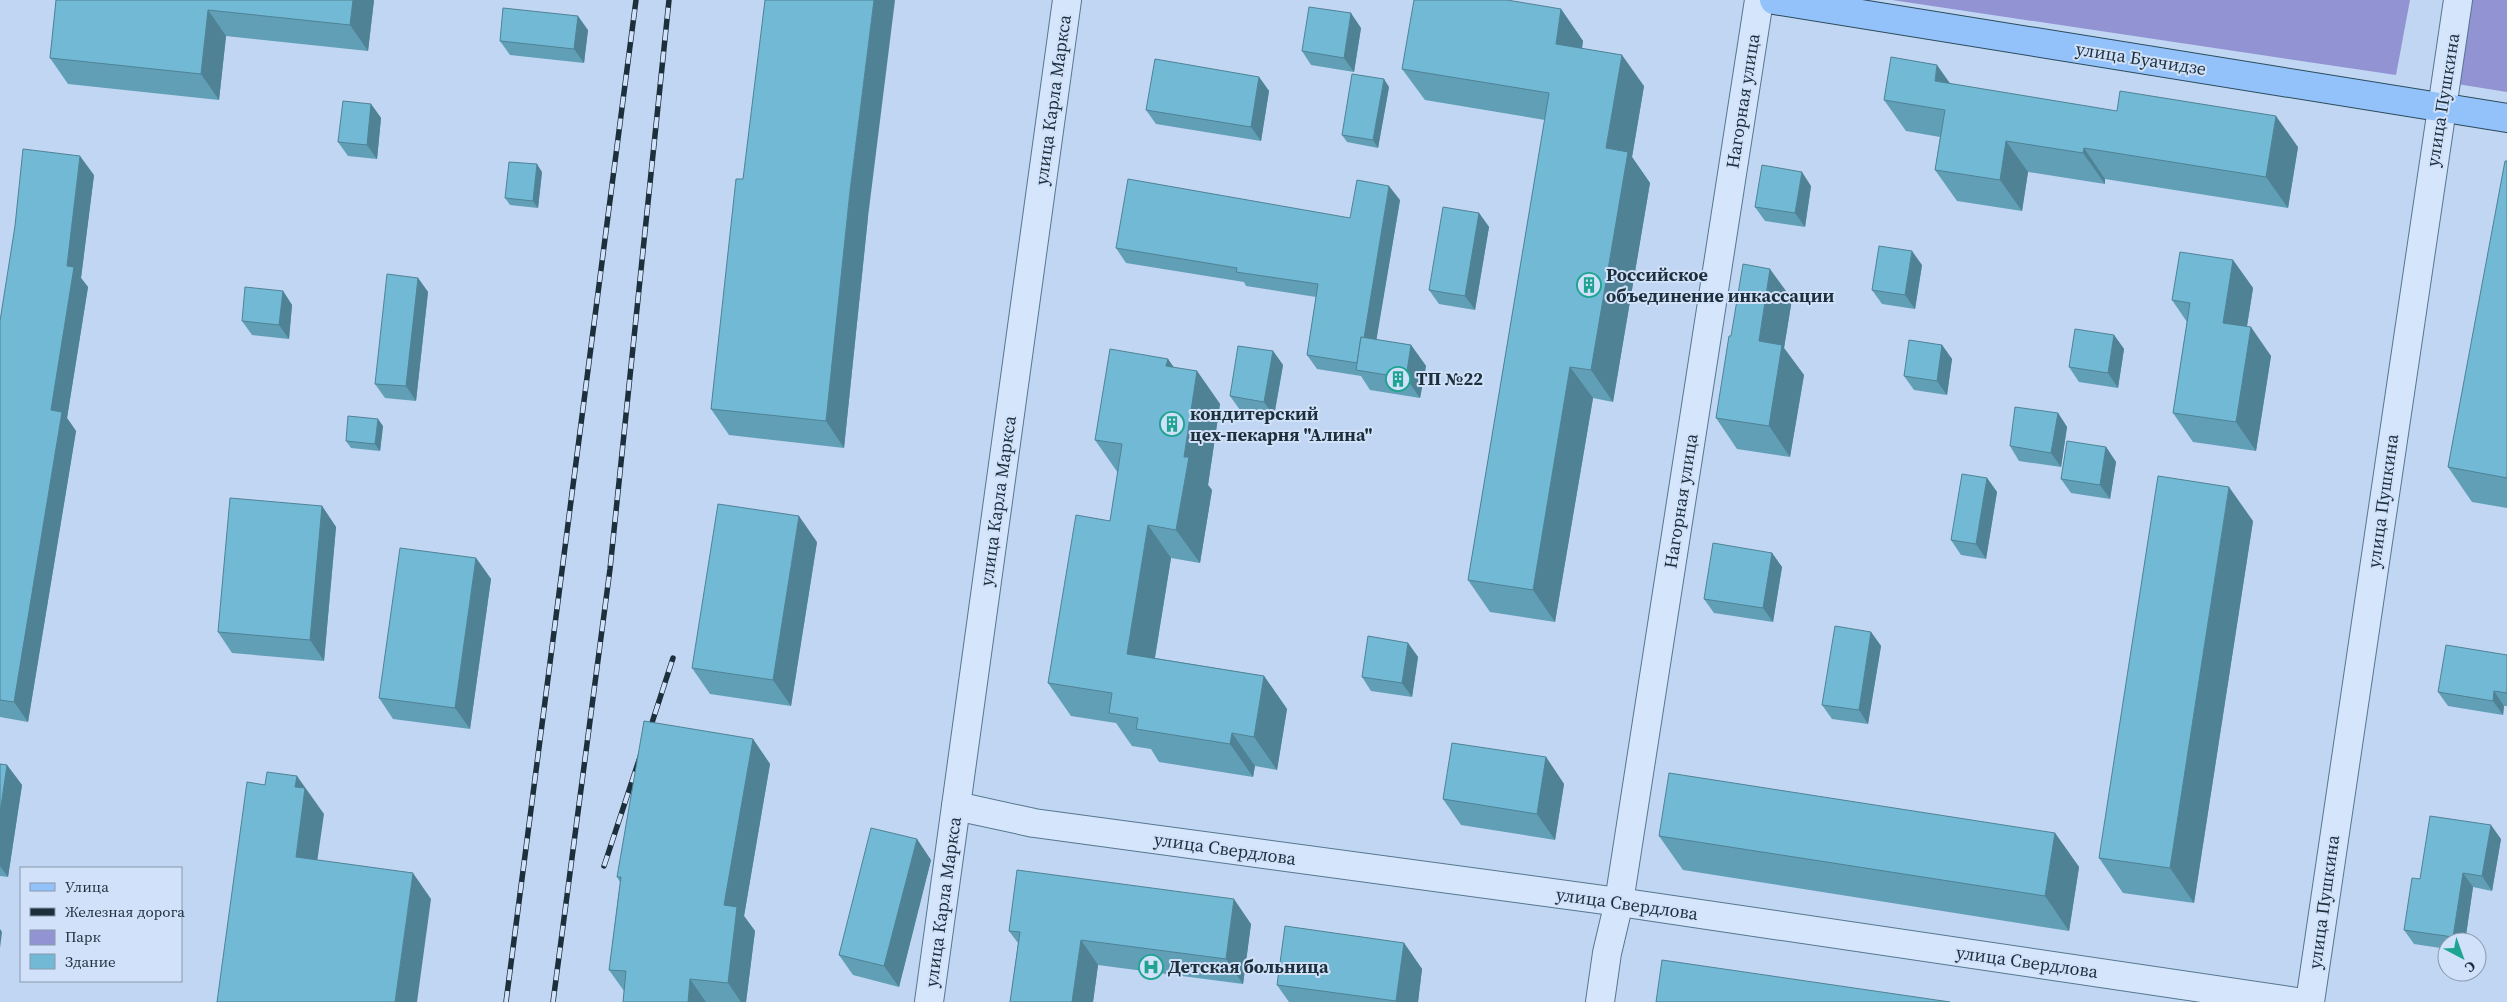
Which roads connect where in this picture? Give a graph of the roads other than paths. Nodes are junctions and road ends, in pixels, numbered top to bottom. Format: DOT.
graph roads {
  1 [pos="1067,0"];
  2 [pos="1759,0"];
  3 [pos="1774,0"];
  4 [pos="2458,0"];
  5 [pos="2441,108"];
  6 [pos="2507,118"];
  7 [pos="956,806"];
  8 [pos="1619,902"];
  9 [pos="929,1002"];
  10 [pos="1600,1002"];
  11 [pos="2297,1002"];
  12 [pos="2310,1002"];
  1 -- 7 [label="street, улица Карла Маркса"];
  2 -- 8 [label="street, Нагорная улица"];
  3 -- 5 [label="main road, улица Буачидзе"];
  4 -- 5 [label="street, улица Пушкина"];
  5 -- 6 [label="main road, улица Буачидзе"];
  5 -- 12 [label="street, улица Пушкина"];
  7 -- 8 [label="street, улица Свердлова"];
  7 -- 9 [label="street, улица Карла Маркса"];
  8 -- 10 [label="street, Нагорная улица"];
  8 -- 11 [label="street, улица Свердлова"];
}
